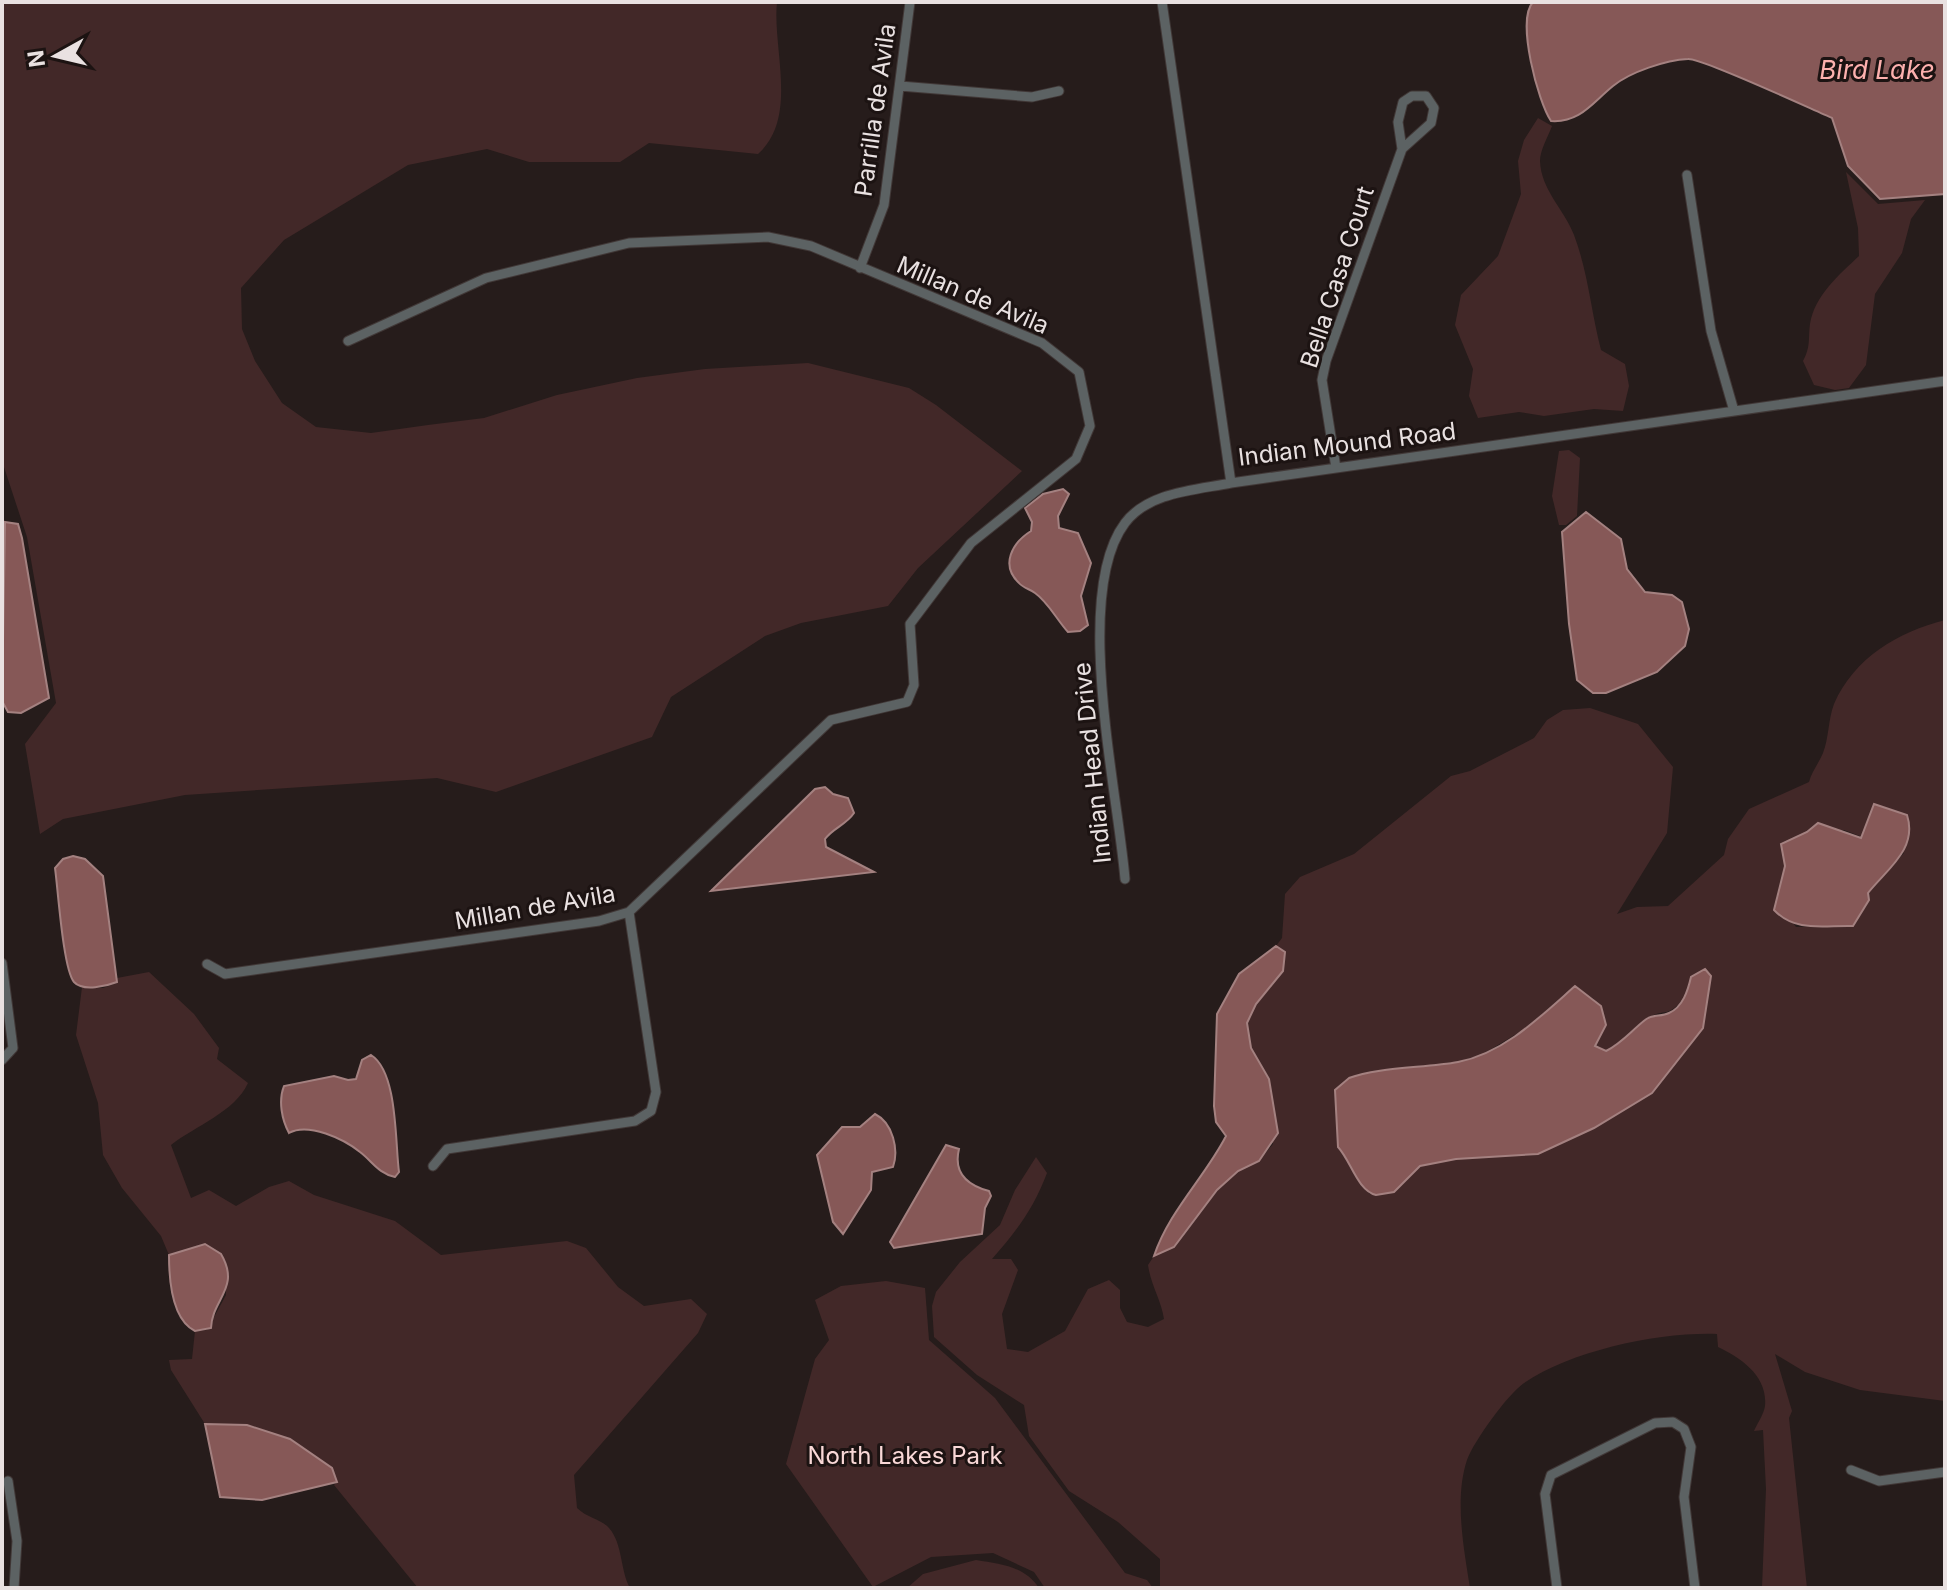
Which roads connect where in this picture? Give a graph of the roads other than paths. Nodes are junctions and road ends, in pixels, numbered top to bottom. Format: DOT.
graph roads {
  1 [pos="910,2"];
  2 [pos="1162,2"];
  3 [pos="900,86"];
  4 [pos="1059,91"];
  5 [pos="1402,149"];
  6 [pos="1687,175"];
  7 [pos="860,268"];
  8 [pos="348,341"];
  9 [pos="1945,381"];
  10 [pos="1734,411"];
  11 [pos="1336,468"];
  12 [pos="1231,483"];
  13 [pos="1125,879"];
  14 [pos="629,912"];
  15 [pos="2,963"];
  16 [pos="207,964"];
  17 [pos="2,1060"];
  18 [pos="433,1166"];
  19 [pos="1851,1470"];
  20 [pos="1945,1472"];
  21 [pos="8,1481"];
  22 [pos="14,1588"];
  23 [pos="1557,1588"];
  24 [pos="1695,1588"];
  1 -- 3 [label="street, Parrilla de Avila"];
  2 -- 12 [label="street, Indian Mound Road"];
  3 -- 4 [label="street"];
  3 -- 7 [label="street, Parrilla de Avila"];
  5 -- 5 [label="street, Bella Casa Court"];
  5 -- 11 [label="street, Bella Casa Court"];
  6 -- 10 [label="street"];
  7 -- 8 [label="street, Millan de Avila"];
  7 -- 14 [label="street, Millan de Avila"];
  9 -- 10 [label="street, Indian Mound Road"];
  10 -- 11 [label="street, Indian Mound Road"];
  11 -- 12 [label="street, Indian Mound Road"];
  12 -- 13 [label="street, Indian Head Drive"];
  14 -- 16 [label="street, Millan de Avila"];
  14 -- 18 [label="street"];
  15 -- 17 [label="street"];
  19 -- 20 [label="street"];
  21 -- 22 [label="street"];
  23 -- 24 [label="street"];
}
